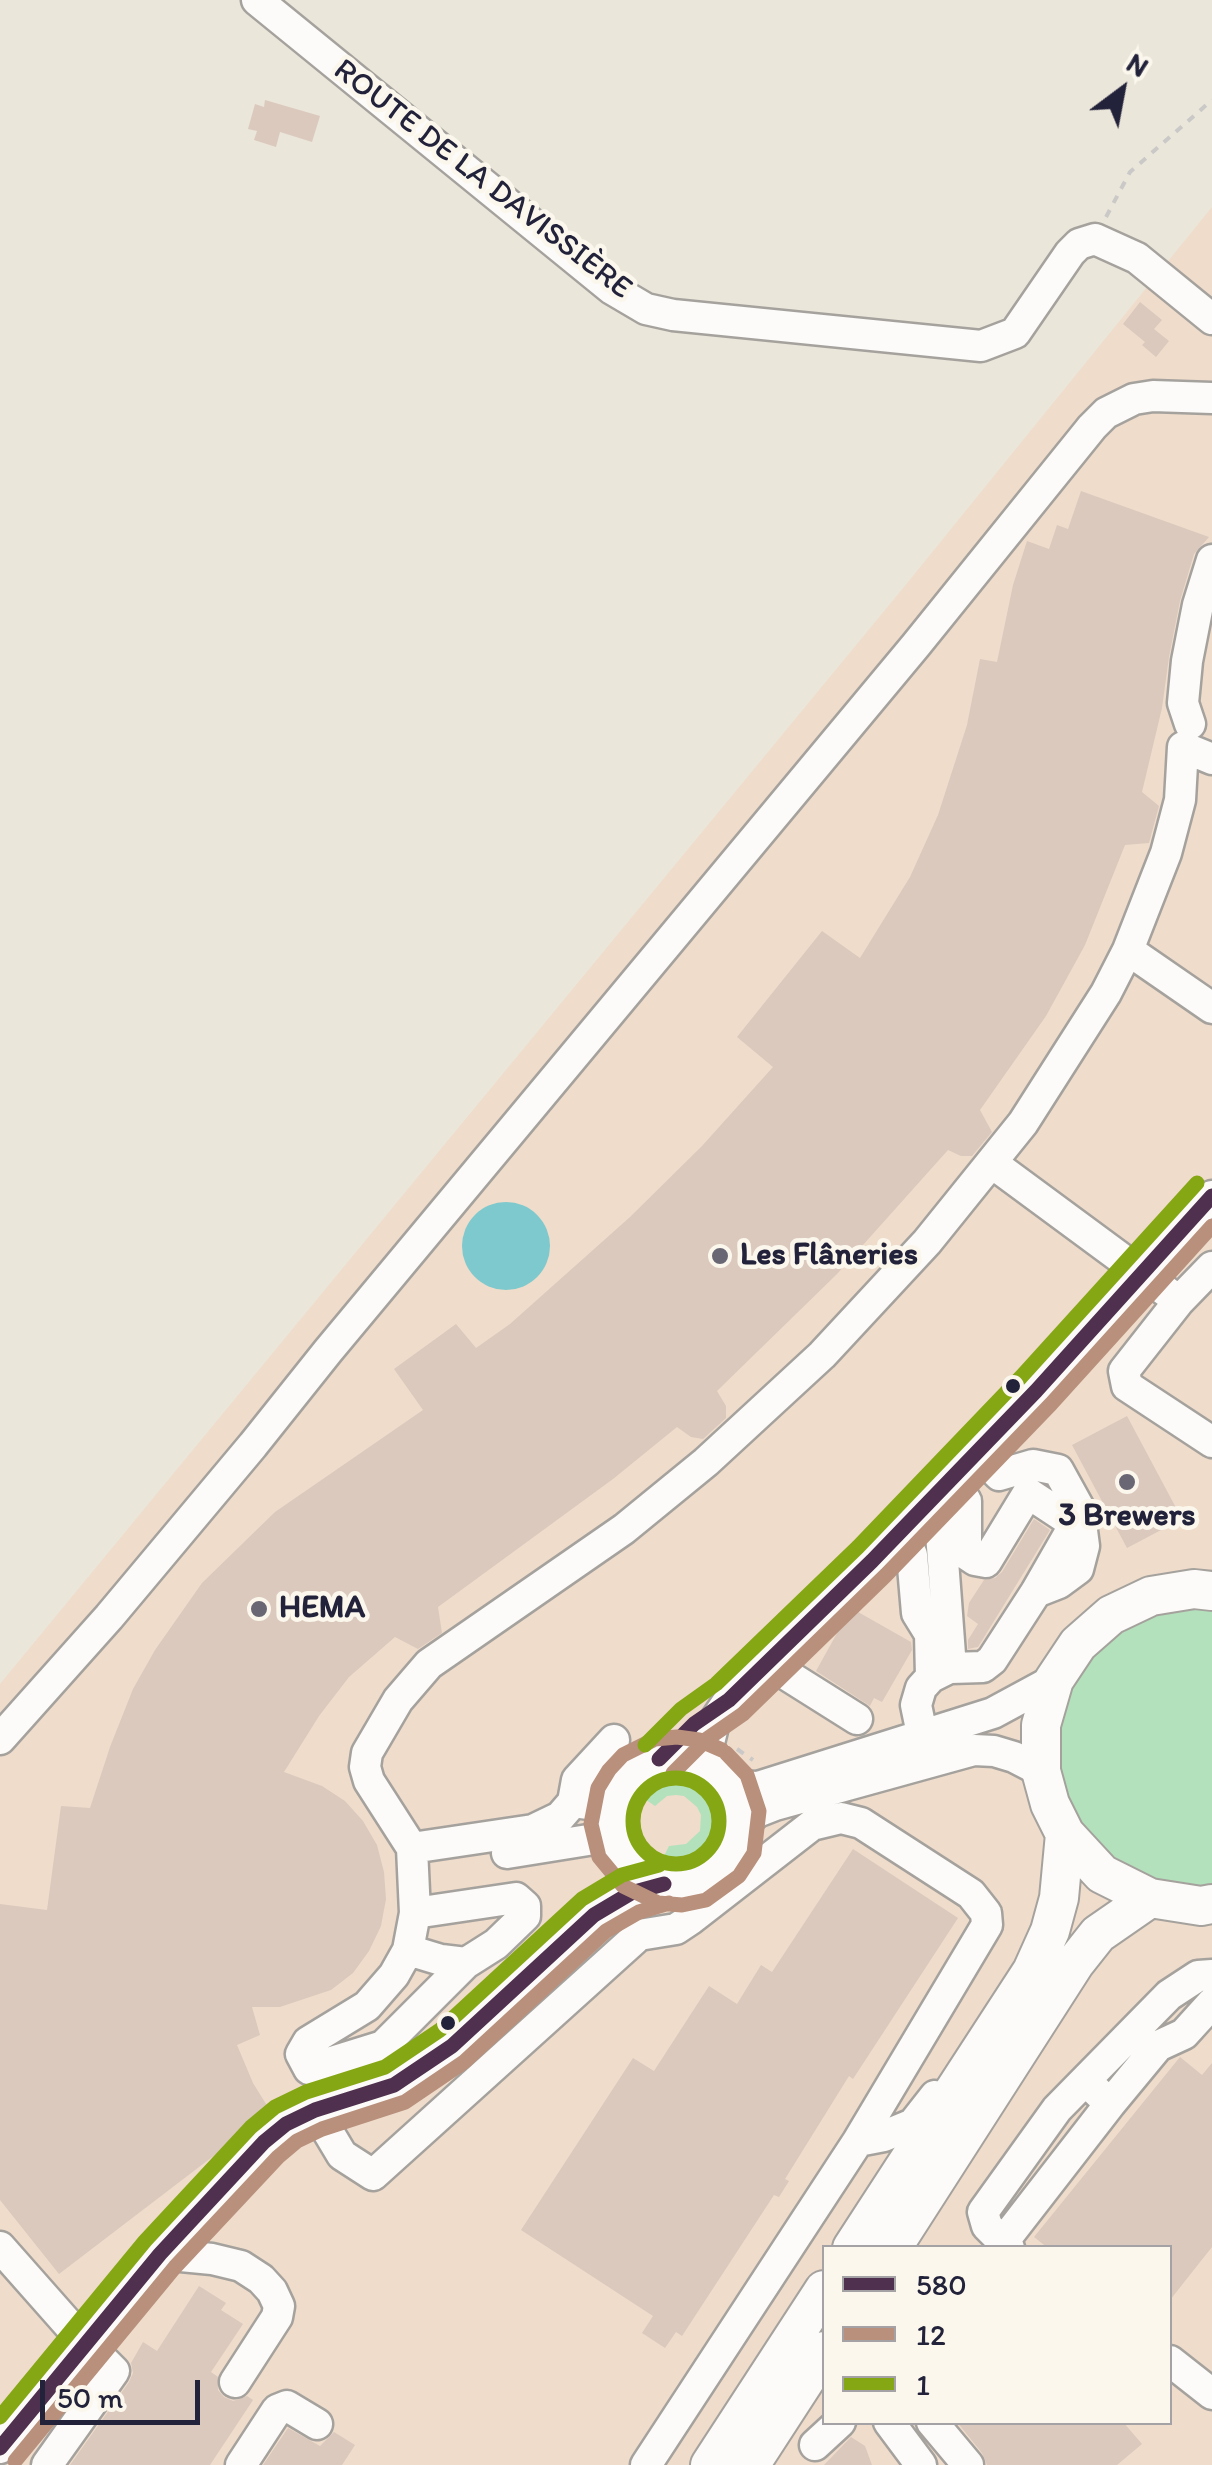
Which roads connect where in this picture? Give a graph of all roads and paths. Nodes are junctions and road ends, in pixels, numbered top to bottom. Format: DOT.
graph roads {
  1 [pos="257,0"];
  2 [pos="1212,100"];
  3 [pos="1095,239"];
  4 [pos="1212,319"];
  5 [pos="1212,398"];
  6 [pos="1212,560"];
  7 [pos="1195,728"];
  8 [pos="1212,759"];
  9 [pos="1128,950"];
  10 [pos="1212,1008"];
  11 [pos="992,1163"];
  12 [pos="1212,1196"];
  13 [pos="1212,1267"];
  14 [pos="1144,1274"];
  15 [pos="1179,1300"];
  16 [pos="1212,1442"];
  17 [pos="976,1453"];
  18 [pos="951,1479"];
  19 [pos="928,1503"];
  20 [pos="897,1535"];
  21 [pos="1036,1592"];
  22 [pos="1212,1592"];
  23 [pos="768,1663"];
  24 [pos="941,1672"];
  25 [pos="1054,1680"];
  26 [pos="730,1700"];
  27 [pos="857,1719"];
  28 [pos="922,1734"];
  29 [pos="0,1740"];
  30 [pos="614,1740"];
  31 [pos="732,1740"];
  32 [pos="659,1759"];
  33 [pos="1041,1771"];
  34 [pos="721,1777"];
  35 [pos="768,1783"];
  36 [pos="573,1802"];
  37 [pos="740,1828"];
  38 [pos="616,1834"];
  39 [pos="1066,1834"];
  40 [pos="414,1857"];
  41 [pos="732,1874"];
  42 [pos="664,1884"];
  43 [pos="1150,1898"];
  44 [pos="1212,1904"];
  45 [pos="415,1913"];
  46 [pos="594,1915"];
  47 [pos="408,1950"];
  48 [pos="466,1962"];
  49 [pos="1032,1971"];
  50 [pos="1212,1975"];
  51 [pos="1212,2002"];
  52 [pos="1144,2018"];
  53 [pos="472,2027"];
  54 [pos="1170,2042"];
  55 [pos="500,2061"];
  56 [pos="309,2069"];
  57 [pos="1086,2081"];
  58 [pos="1110,2104"];
  59 [pos="320,2108"];
  60 [pos="858,2141"];
  61 [pos="927,2193"];
  62 [pos="854,2245"];
  63 [pos="894,2245"];
  64 [pos="904,2245"];
  65 [pos="1006,2245"];
  66 [pos="0,2247"];
  67 [pos="160,2254"];
  68 [pos="822,2293"];
  69 [pos="86,2343"];
  70 [pos="822,2354"];
  71 [pos="1172,2363"];
  72 [pos="235,2382"];
  73 [pos="1212,2394"];
  74 [pos="317,2424"];
  75 [pos="837,2425"];
  76 [pos="891,2425"];
  77 [pos="935,2425"];
  78 [pos="815,2445"];
  79 [pos="0,2448"];
  80 [pos="47,2465"];
  81 [pos="241,2465"];
  82 [pos="646,2465"];
  83 [pos="710,2465"];
  84 [pos="750,2465"];
  85 [pos="921,2465"];
  86 [pos="968,2465"];
  1 -- 3 [label="street, ROUTE DE LA DAVISSIÈRE"];
  2 -- 3 [label="path"];
  3 -- 4 [label="street"];
  5 -- 29 [label="street"];
  6 -- 7 [label="street"];
  7 -- 8 [label="street"];
  7 -- 9 [label="street"];
  9 -- 10 [label="street"];
  9 -- 11 [label="street"];
  11 -- 14 [label="street"];
  11 -- 40 [label="street"];
  12 -- 14 [label="street"];
  13 -- 15 [label="street"];
  14 -- 15 [label="street"];
  14 -- 17 [label="street"];
  15 -- 16 [label="street"];
  17 -- 18 [label="street"];
  17 -- 21 [label="street"];
  18 -- 19 [label="street"];
  18 -- 21 [label="street"];
  19 -- 20 [label="street"];
  19 -- 24 [label="street"];
  20 -- 23 [label="street"];
  20 -- 24 [label="street"];
  21 -- 24 [label="street"];
  22 -- 25 [label="main road"];
  23 -- 26 [label="street"];
  23 -- 27 [label="street"];
  24 -- 28 [label="street"];
  25 -- 28 [label="street"];
  25 -- 33 [label="main road"];
  26 -- 32 [label="street"];
  26 -- 34 [label="street"];
  28 -- 35 [label="street"];
  30 -- 36 [label="street"];
  31 -- 35 [label="path"];
  32 -- 34 [label="street"];
  32 -- 38 [label="street"];
  33 -- 37 [label="street"];
  33 -- 39 [label="main road"];
  34 -- 35 [label="street"];
  34 -- 37 [label="street"];
  36 -- 38 [label="street"];
  36 -- 40 [label="street"];
  37 -- 41 [label="street"];
  38 -- 40 [label="street"];
  38 -- 42 [label="street"];
  38 -- 46 [label="street"];
  39 -- 43 [label="main road"];
  39 -- 49 [label="main road"];
  40 -- 45 [label="street"];
  41 -- 42 [label="street"];
  41 -- 55 [label="street"];
  41 -- 60 [label="street"];
  42 -- 46 [label="street"];
  43 -- 44 [label="main road"];
  43 -- 61 [label="main road"];
  45 -- 47 [label="street"];
  45 -- 48 [label="street"];
  46 -- 53 [label="street"];
  47 -- 48 [label="street"];
  47 -- 56 [label="street"];
  48 -- 56 [label="street"];
  49 -- 60 [label="street"];
  49 -- 62 [label="main road"];
  50 -- 52 [label="street"];
  51 -- 54 [label="street"];
  52 -- 54 [label="street"];
  52 -- 57 [label="street"];
  53 -- 55 [label="street"];
  53 -- 59 [label="street"];
  54 -- 58 [label="street"];
  55 -- 59 [label="street"];
  56 -- 59 [label="street"];
  57 -- 58 [label="street"];
  57 -- 65 [label="street"];
  58 -- 65 [label="street"];
  59 -- 67 [label="street"];
  60 -- 82 [label="street"];
  61 -- 63 [label="main road"];
  61 -- 64 [label="street"];
  66 -- 69 [label="street"];
  67 -- 69 [label="street"];
  67 -- 72 [label="street"];
  68 -- 83 [label="main road"];
  69 -- 79 [label="street"];
  69 -- 80 [label="street"];
  70 -- 84 [label="main road"];
  71 -- 73 [label="street"];
  74 -- 81 [label="street"];
  75 -- 78 [label="street"];
  76 -- 85 [label="street"];
  77 -- 86 [label="street"];
}
